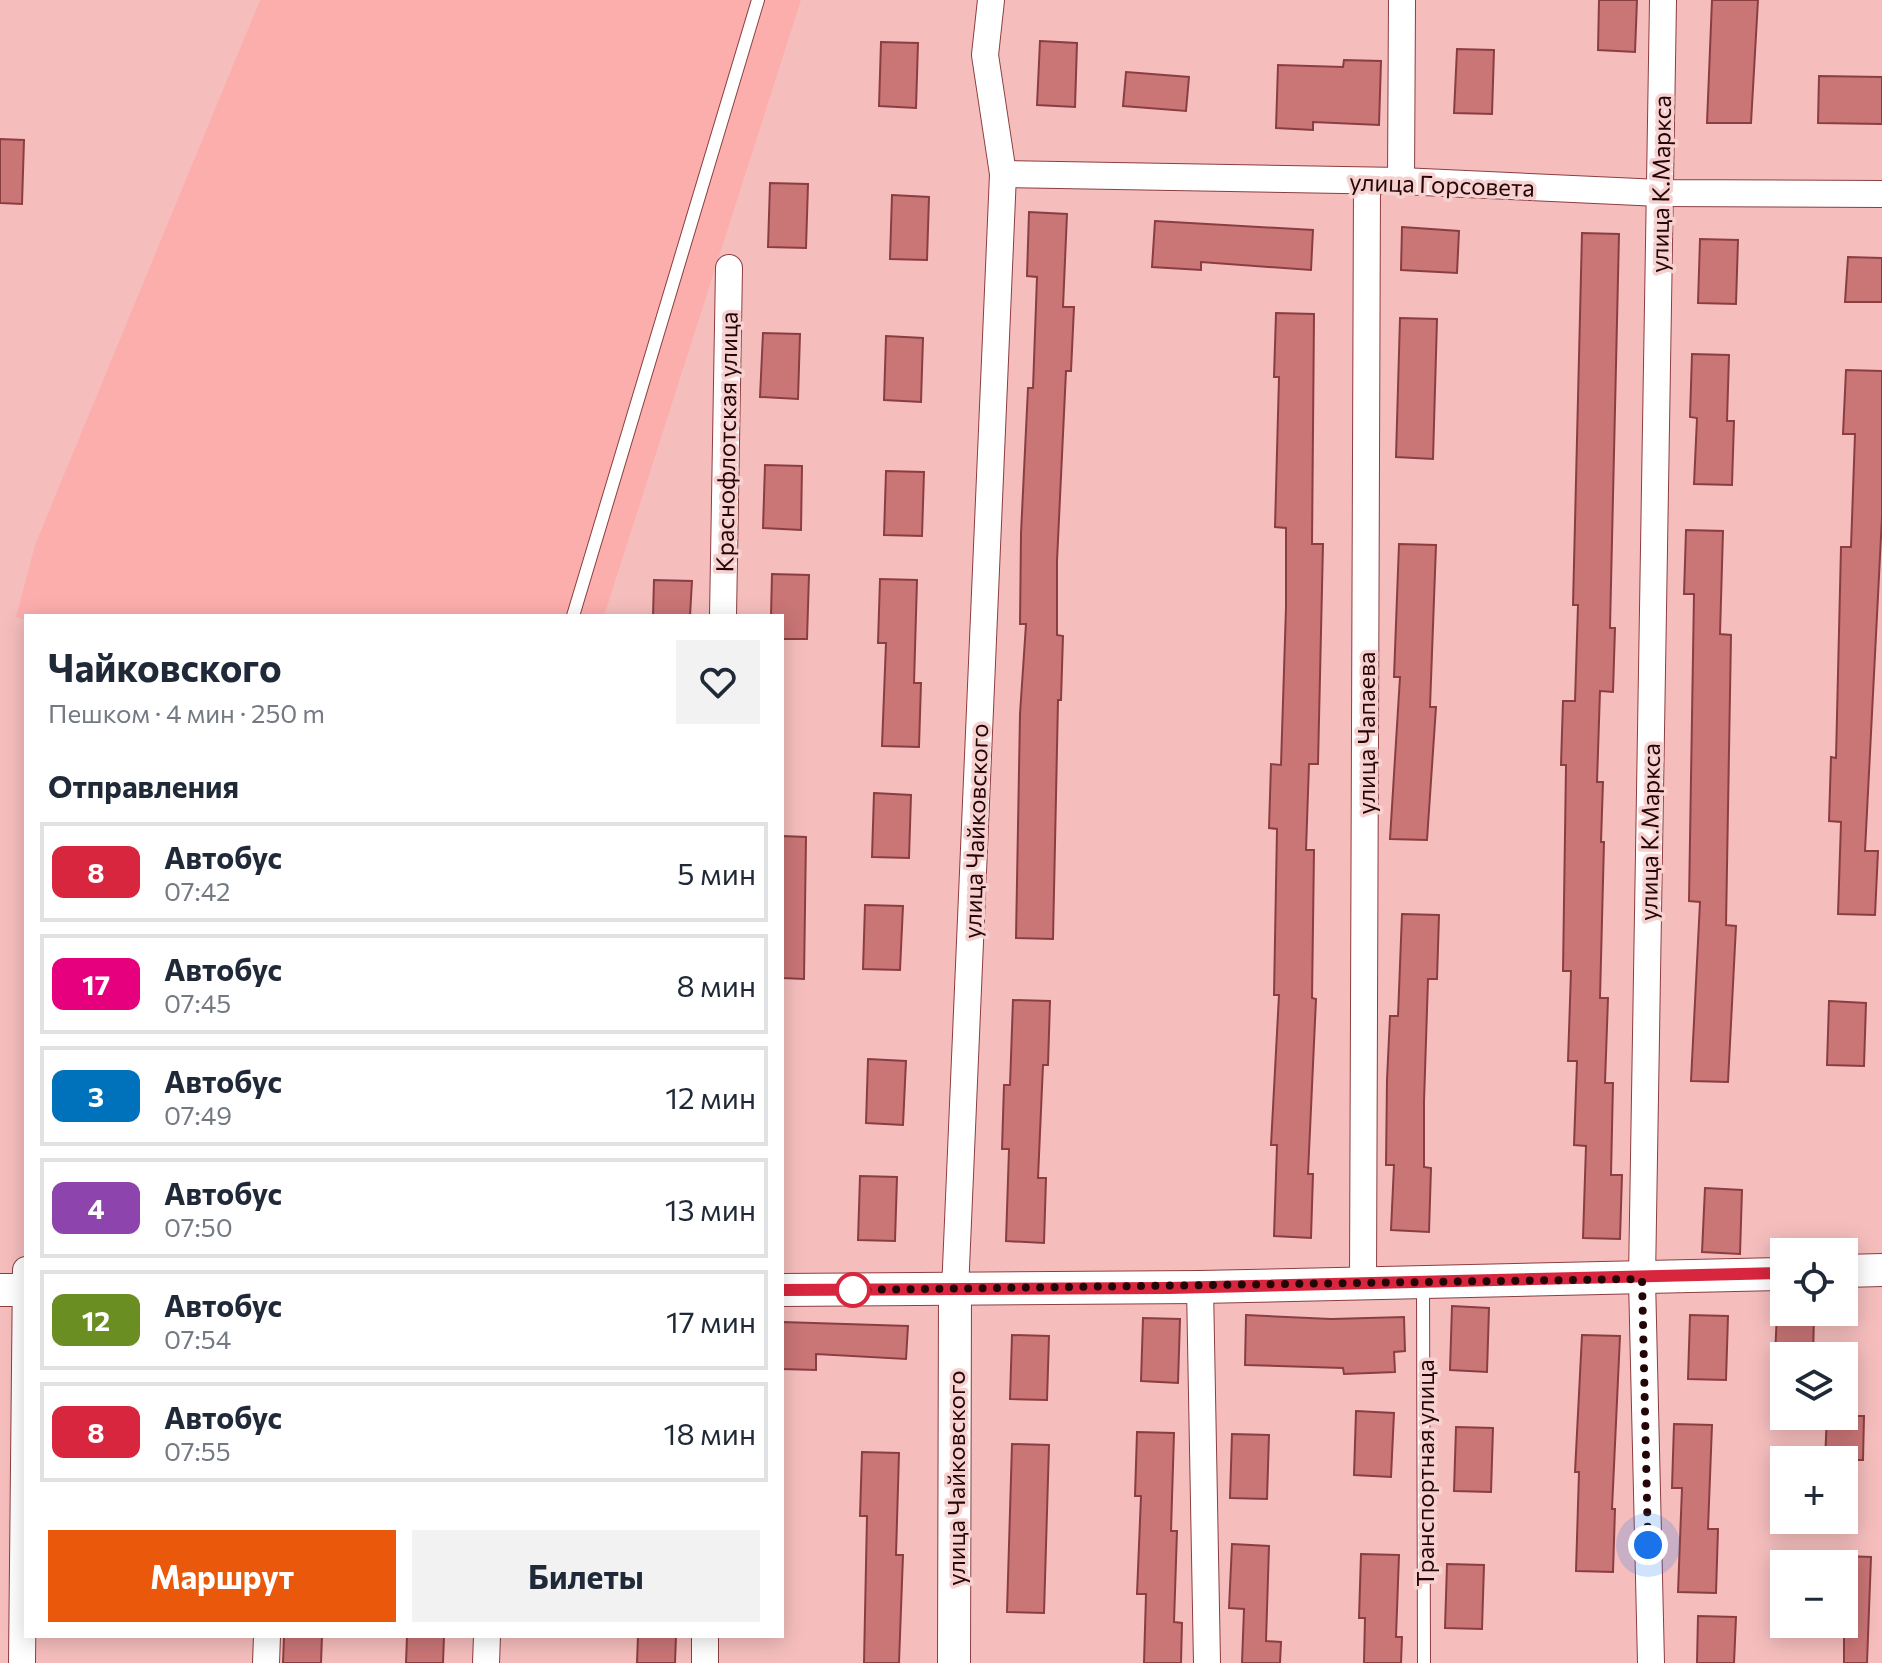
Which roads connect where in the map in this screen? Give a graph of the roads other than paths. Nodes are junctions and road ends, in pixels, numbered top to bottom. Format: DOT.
graph roads {
  1 [pos="758,0"];
  2 [pos="991,0"];
  3 [pos="1402,0"];
  4 [pos="1663,0"];
  5 [pos="1003,174"];
  6 [pos="1401,181"];
  7 [pos="1367,182"];
  8 [pos="1660,193"];
  9 [pos="1882,194"];
  10 [pos="729,268"];
  11 [pos="574,614"];
  12 [pos="723,614"];
  13 [pos="1882,1270"];
  14 [pos="1858,1271"];
  15 [pos="1770,1274"];
  16 [pos="1642,1279"];
  17 [pos="1423,1283"];
  18 [pos="1363,1284"];
  19 [pos="1200,1287"];
  20 [pos="0,1290"];
  21 [pos="24,1290"];
  22 [pos="784,1290"];
  23 [pos="955,1291"];
  24 [pos="24,1476"];
  25 [pos="267,1638"];
  26 [pos="487,1638"];
  27 [pos="705,1638"];
  28 [pos="22,1663"];
  29 [pos="266,1663"];
  30 [pos="486,1663"];
  31 [pos="705,1663"];
  32 [pos="954,1663"];
  33 [pos="1207,1663"];
  34 [pos="1424,1663"];
  35 [pos="1651,1663"];
  1 -- 11 [label="lane"];
  2 -- 5 [label="street, улица Чайковского"];
  3 -- 6 [label="street"];
  4 -- 8 [label="street, улица К.Маркса"];
  5 -- 7 [label="street, улица Горсовета"];
  5 -- 23 [label="street, улица Чайковского"];
  6 -- 7 [label="street, улица Горсовета"];
  6 -- 8 [label="street, улица Горсовета"];
  7 -- 18 [label="street, улица Чапаева"];
  8 -- 9 [label="street, улица Горсовета"];
  8 -- 16 [label="street, улица К.Маркса"];
  10 -- 12 [label="street, Краснофлотская улица"];
  13 -- 14 [label="street"];
  15 -- 16 [label="street"];
  16 -- 17 [label="street"];
  16 -- 35 [label="street, улица К.Маркса"];
  17 -- 18 [label="street"];
  17 -- 34 [label="lane, Транспортная улица"];
  18 -- 19 [label="street"];
  19 -- 23 [label="street"];
  19 -- 33 [label="street"];
  20 -- 21 [label="street"];
  22 -- 23 [label="street"];
  23 -- 32 [label="street, улица Чайковского"];
  24 -- 28 [label="street"];
  25 -- 29 [label="street"];
  26 -- 30 [label="street"];
  27 -- 31 [label="street"];
}
